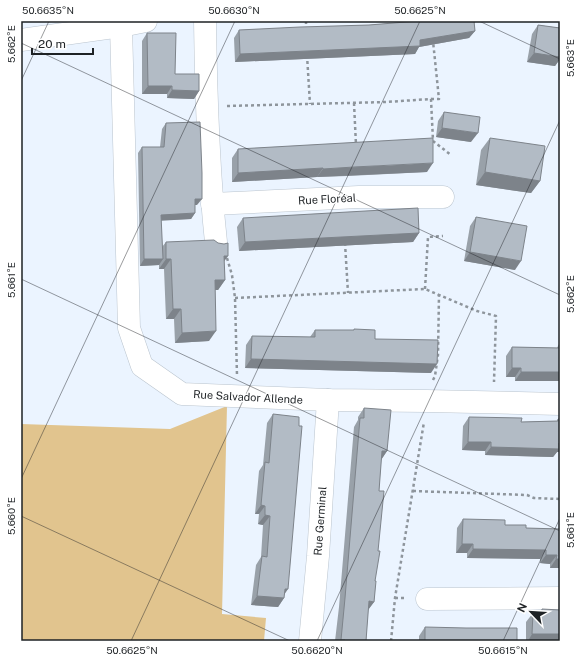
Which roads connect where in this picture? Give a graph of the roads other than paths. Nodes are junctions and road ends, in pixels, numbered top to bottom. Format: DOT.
graph roads {
  1 [pos="146,21"];
  2 [pos="204,21"];
  3 [pos="121,26"];
  4 [pos="21,40"];
  5 [pos="443,197"];
  6 [pos="212,204"];
  7 [pos="216,242"];
  8 [pos="328,400"];
  9 [pos="560,404"];
  10 [pos="560,598"];
  11 [pos="427,599"];
  12 [pos="310,641"];
  1 -- 3 [label="street"];
  2 -- 6 [label="street"];
  3 -- 4 [label="street"];
  3 -- 8 [label="street, Rue Salvador Allende"];
  5 -- 6 [label="street, Rue Floréal"];
  6 -- 7 [label="street"];
  8 -- 9 [label="street, Rue Salvador Allende"];
  8 -- 12 [label="street, Rue Germinal"];
  10 -- 11 [label="street"];
}
